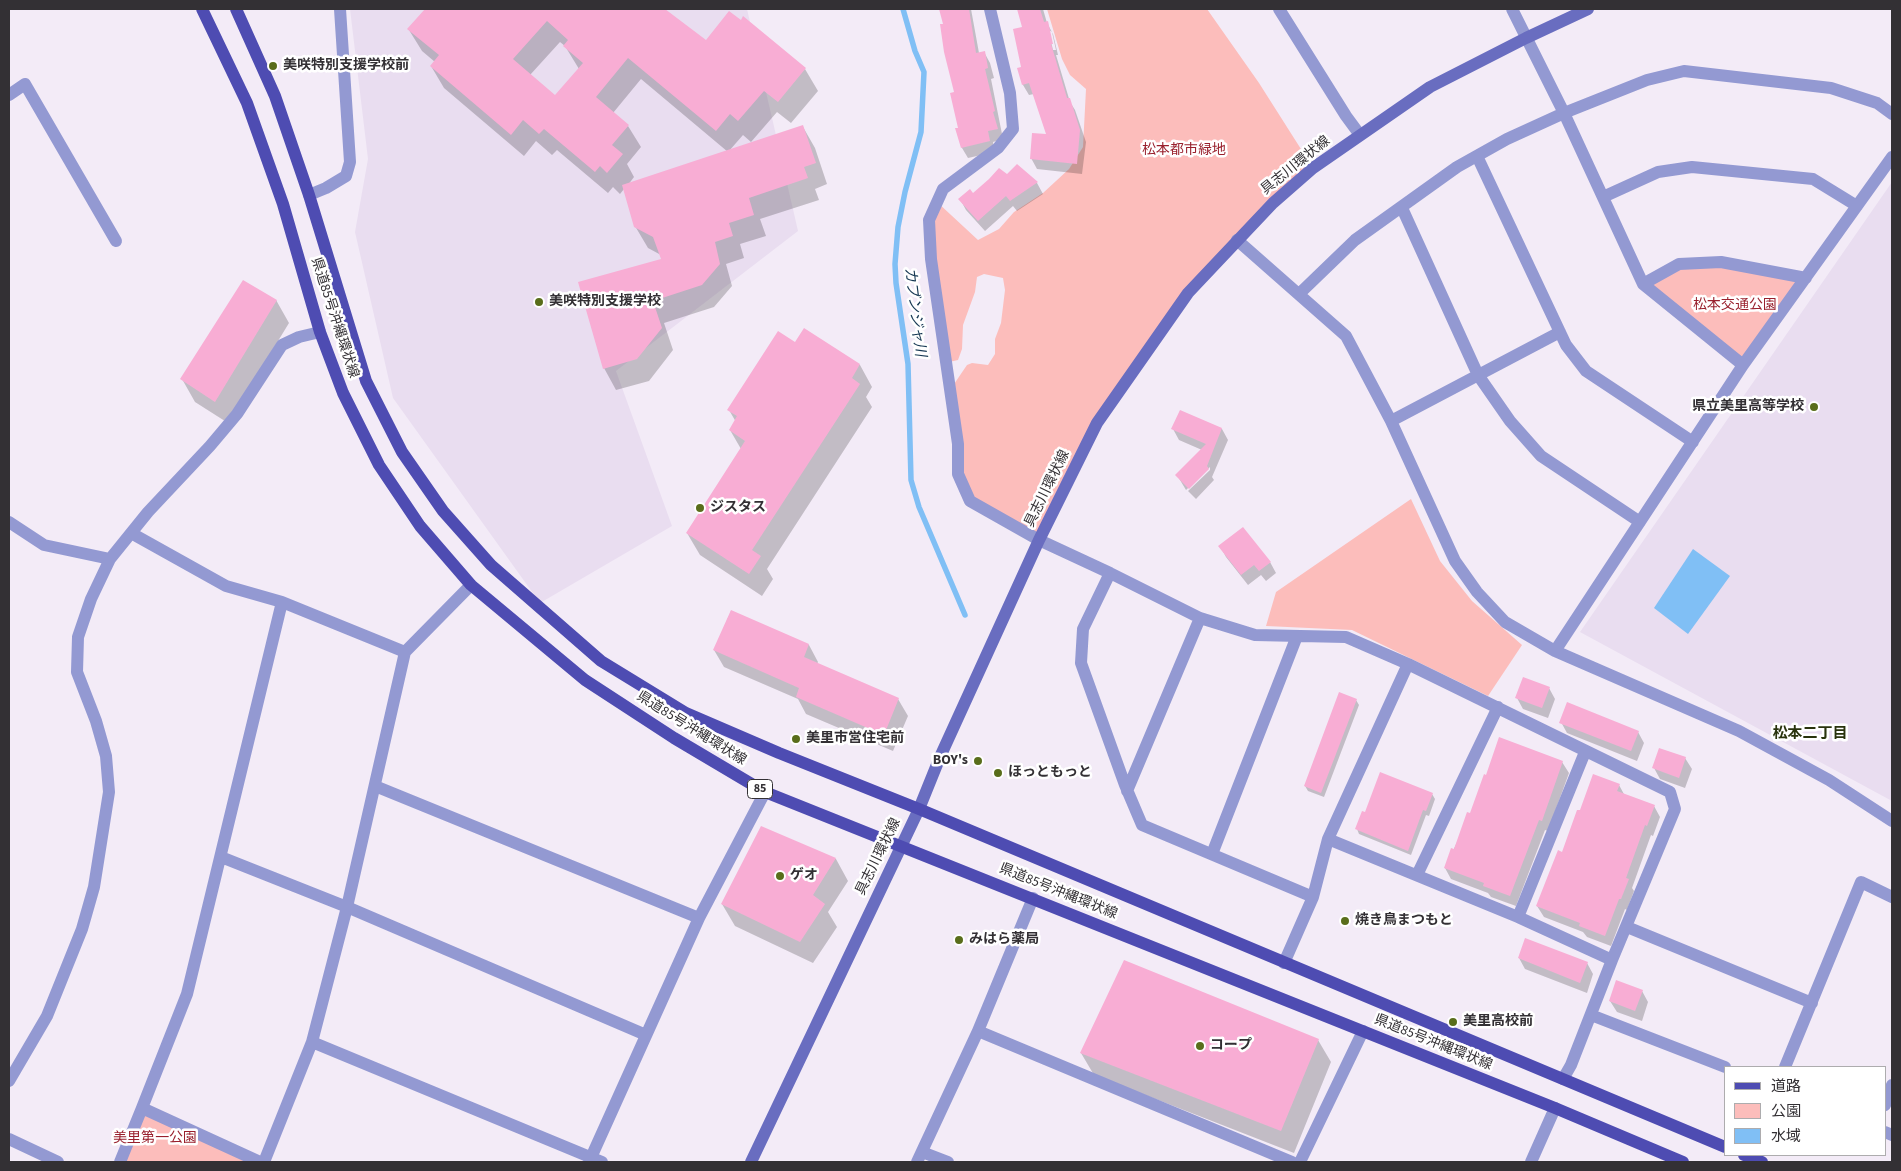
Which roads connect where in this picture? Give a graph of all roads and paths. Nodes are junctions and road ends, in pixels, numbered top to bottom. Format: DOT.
graph roads {
  1 [pos="202,9"];
  2 [pos="236,9"];
  3 [pos="340,9"];
  4 [pos="990,9"];
  5 [pos="1279,9"];
  6 [pos="1512,9"];
  7 [pos="1588,9"];
  8 [pos="1526,38"];
  9 [pos="9,95"];
  10 [pos="1564,113"];
  11 [pos="1892,114"];
  12 [pos="1360,135"];
  13 [pos="1477,156"];
  14 [pos="1892,157"];
  15 [pos="310,195"];
  16 [pos="1603,197"];
  17 [pos="1857,206"];
  18 [pos="1402,208"];
  19 [pos="1237,240"];
  20 [pos="116,241"];
  21 [pos="1806,278"];
  22 [pos="1644,284"];
  23 [pos="1299,294"];
  24 [pos="320,332"];
  25 [pos="1560,332"];
  26 [pos="1743,365"];
  27 [pos="1478,375"];
  28 [pos="1391,421"];
  29 [pos="1693,442"];
  30 [pos="9,522"];
  31 [pos="1640,522"];
  32 [pos="131,533"];
  33 [pos="1040,540"];
  34 [pos="110,559"];
  35 [pos="1110,573"];
  36 [pos="471,584"];
  37 [pos="282,602"];
  38 [pos="1200,618"];
  39 [pos="1297,636"];
  40 [pos="1555,651"];
  41 [pos="405,652"];
  42 [pos="1408,664"];
  43 [pos="1498,708"];
  44 [pos="1585,752"];
  45 [pos="375,786"];
  46 [pos="1127,791"];
  47 [pos="765,792"];
  48 [pos="919,809"];
  49 [pos="1892,821"];
  50 [pos="1328,839"];
  51 [pos="901,846"];
  52 [pos="1212,854"];
  53 [pos="221,857"];
  54 [pos="1417,875"];
  55 [pos="1312,897"];
  56 [pos="1892,897"];
  57 [pos="1033,898"];
  58 [pos="347,907"];
  59 [pos="1518,917"];
  60 [pos="699,918"];
  61 [pos="1627,927"];
  62 [pos="1612,960"];
  63 [pos="1284,963"];
  64 [pos="1812,1003"];
  65 [pos="1591,1014"];
  66 [pos="978,1031"];
  67 [pos="1362,1031"];
  68 [pos="646,1035"];
  69 [pos="312,1042"];
  70 [pos="1786,1066"];
  71 [pos="1724,1067"];
  72 [pos="1563,1079"];
  73 [pos="9,1081"];
  74 [pos="1892,1085"];
  75 [pos="1886,1102"];
  76 [pos="142,1108"];
  77 [pos="1555,1108"];
  78 [pos="9,1139"];
  79 [pos="1724,1147"];
  80 [pos="1747,1156"];
  81 [pos="920,1157"];
  82 [pos="594,1161"];
  83 [pos="58,1162"];
  84 [pos="120,1162"];
  85 [pos="260,1162"];
  86 [pos="264,1162"];
  87 [pos="751,1162"];
  88 [pos="948,1162"];
  89 [pos="1292,1162"];
  90 [pos="1300,1162"];
  91 [pos="1531,1162"];
  92 [pos="1684,1162"];
  93 [pos="1762,1162"];
  1 -- 24 [label="main road, 県道85号沖縄環状線 / 85"];
  2 -- 15 [label="main road, 県道85号沖縄環状線"];
  3 -- 15 [label="street"];
  4 -- 33 [label="street"];
  5 -- 12 [label="street"];
  6 -- 8 [label="street"];
  7 -- 8 [label="main road, 具志川環状線"];
  8 -- 10 [label="street"];
  8 -- 12 [label="main road, 具志川環状線"];
  9 -- 20 [label="street"];
  10 -- 11 [label="street"];
  10 -- 13 [label="street"];
  10 -- 16 [label="street"];
  12 -- 19 [label="main road, 具志川環状線"];
  13 -- 18 [label="street"];
  13 -- 25 [label="street"];
  14 -- 17 [label="street"];
  15 -- 48 [label="main road, 県道85号沖縄環状線"];
  16 -- 17 [label="street"];
  16 -- 22 [label="street"];
  17 -- 21 [label="street"];
  18 -- 23 [label="street"];
  18 -- 27 [label="street"];
  19 -- 23 [label="street"];
  19 -- 33 [label="main road, 具志川環状線"];
  21 -- 22 [label="street"];
  21 -- 26 [label="street"];
  22 -- 26 [label="street"];
  23 -- 28 [label="street"];
  24 -- 32 [label="street"];
  24 -- 36 [label="main road, 県道85号沖縄環状線 / 85"];
  25 -- 27 [label="street"];
  25 -- 29 [label="street"];
  26 -- 29 [label="street"];
  27 -- 28 [label="street"];
  27 -- 31 [label="street"];
  28 -- 40 [label="street"];
  29 -- 31 [label="street"];
  30 -- 34 [label="street"];
  31 -- 40 [label="street"];
  32 -- 34 [label="street"];
  32 -- 37 [label="street"];
  33 -- 35 [label="street"];
  33 -- 48 [label="main road, 具志川環状線"];
  34 -- 73 [label="street"];
  35 -- 38 [label="street"];
  35 -- 46 [label="street"];
  36 -- 41 [label="street"];
  36 -- 47 [label="main road, 県道85号沖縄環状線 / 85"];
  37 -- 41 [label="street"];
  37 -- 53 [label="street"];
  38 -- 39 [label="street"];
  38 -- 46 [label="street"];
  39 -- 42 [label="street"];
  39 -- 52 [label="street"];
  40 -- 49 [label="street"];
  41 -- 45 [label="street"];
  42 -- 43 [label="street"];
  42 -- 50 [label="street"];
  43 -- 44 [label="street"];
  43 -- 54 [label="street"];
  44 -- 59 [label="street"];
  44 -- 61 [label="street"];
  45 -- 58 [label="street"];
  45 -- 60 [label="street"];
  46 -- 52 [label="street"];
  47 -- 51 [label="main road, 県道85号沖縄環状線 / 85"];
  47 -- 60 [label="street"];
  48 -- 51 [label="main road, 具志川環状線"];
  48 -- 63 [label="main road, 県道85号沖縄環状線"];
  50 -- 54 [label="street"];
  50 -- 55 [label="street"];
  51 -- 57 [label="main road, 県道85号沖縄環状線 / 85"];
  51 -- 87 [label="main road, 具志川環状線"];
  52 -- 55 [label="street"];
  53 -- 58 [label="street"];
  53 -- 76 [label="street"];
  54 -- 59 [label="street"];
  55 -- 63 [label="street"];
  56 -- 64 [label="street"];
  57 -- 66 [label="street"];
  57 -- 67 [label="main road, 県道85号沖縄環状線 / 85"];
  58 -- 68 [label="street"];
  58 -- 69 [label="street"];
  59 -- 62 [label="street"];
  60 -- 68 [label="street"];
  61 -- 62 [label="street"];
  61 -- 64 [label="street"];
  62 -- 65 [label="street"];
  63 -- 72 [label="main road, 県道85号沖縄環状線"];
  64 -- 70 [label="street"];
  65 -- 71 [label="street"];
  65 -- 72 [label="street"];
  66 -- 81 [label="street"];
  66 -- 89 [label="street"];
  67 -- 77 [label="main road, 県道85号沖縄環状線 / 85"];
  67 -- 90 [label="street"];
  68 -- 82 [label="street"];
  69 -- 82 [label="street"];
  69 -- 86 [label="street"];
  72 -- 79 [label="main road, 県道85号沖縄環状線"];
  74 -- 75 [label="street"];
  76 -- 84 [label="street"];
  76 -- 85 [label="street"];
  77 -- 91 [label="street"];
  77 -- 92 [label="main road, 県道85号沖縄環状線 / 85"];
  78 -- 83 [label="street"];
  80 -- 93 [label="main road"];
  81 -- 88 [label="street"];
}
